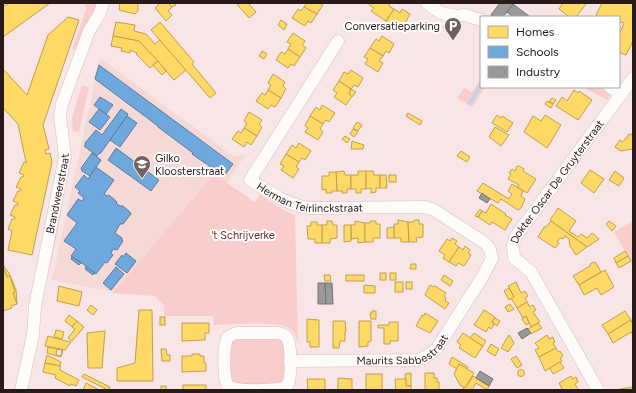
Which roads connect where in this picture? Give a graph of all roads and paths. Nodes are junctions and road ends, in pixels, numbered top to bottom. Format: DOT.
graph roads {
  1 [pos="103,3"];
  2 [pos="427,3"];
  3 [pos="480,20"];
  4 [pos="338,41"];
  5 [pos="633,78"];
  6 [pos="612,88"];
  7 [pos="622,94"];
  8 [pos="492,258"];
  9 [pos="514,258"];
  10 [pos="290,361"];
  11 [pos="21,390"];
  12 [pos="598,390"];
  1 -- 11 [label="street, Brandweerstraat"];
  2 -- 3 [label="street"];
  4 -- 8 [label="street, Herman Teirlinckstraat"];
  5 -- 7 [label="street, Dokter Oscar De Gruyterstraat"];
  6 -- 7 [label="street"];
  7 -- 9 [label="street, Dokter Oscar De Gruyterstraat"];
  8 -- 9 [label="street"];
  8 -- 10 [label="street, Maurits Sabbestraat"];
  9 -- 12 [label="street, Dokter Oscar De Gruyterstraat"];
  10 -- 10 [label="street"];
}
